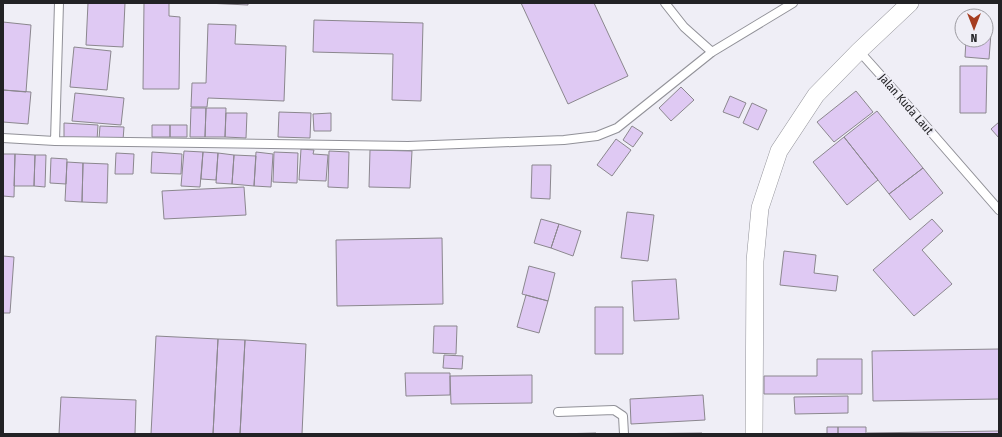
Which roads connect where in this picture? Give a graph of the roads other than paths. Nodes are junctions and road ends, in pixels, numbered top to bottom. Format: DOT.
graph roads {
  1 [pos="59,3"];
  2 [pos="664,3"];
  3 [pos="793,3"];
  4 [pos="910,3"];
  5 [pos="858,51"];
  6 [pos="712,52"];
  7 [pos="3,138"];
  8 [pos="55,141"];
  9 [pos="999,210"];
  10 [pos="558,412"];
  11 [pos="624,434"];
  12 [pos="754,434"];
  1 -- 8 [label="lane"];
  2 -- 6 [label="lane"];
  3 -- 6 [label="lane"];
  4 -- 5 [label="street"];
  5 -- 9 [label="lane, Jalan Kuda Laut"];
  5 -- 12 [label="street"];
  6 -- 8 [label="lane"];
  7 -- 8 [label="lane"];
  10 -- 11 [label="lane"];
}
